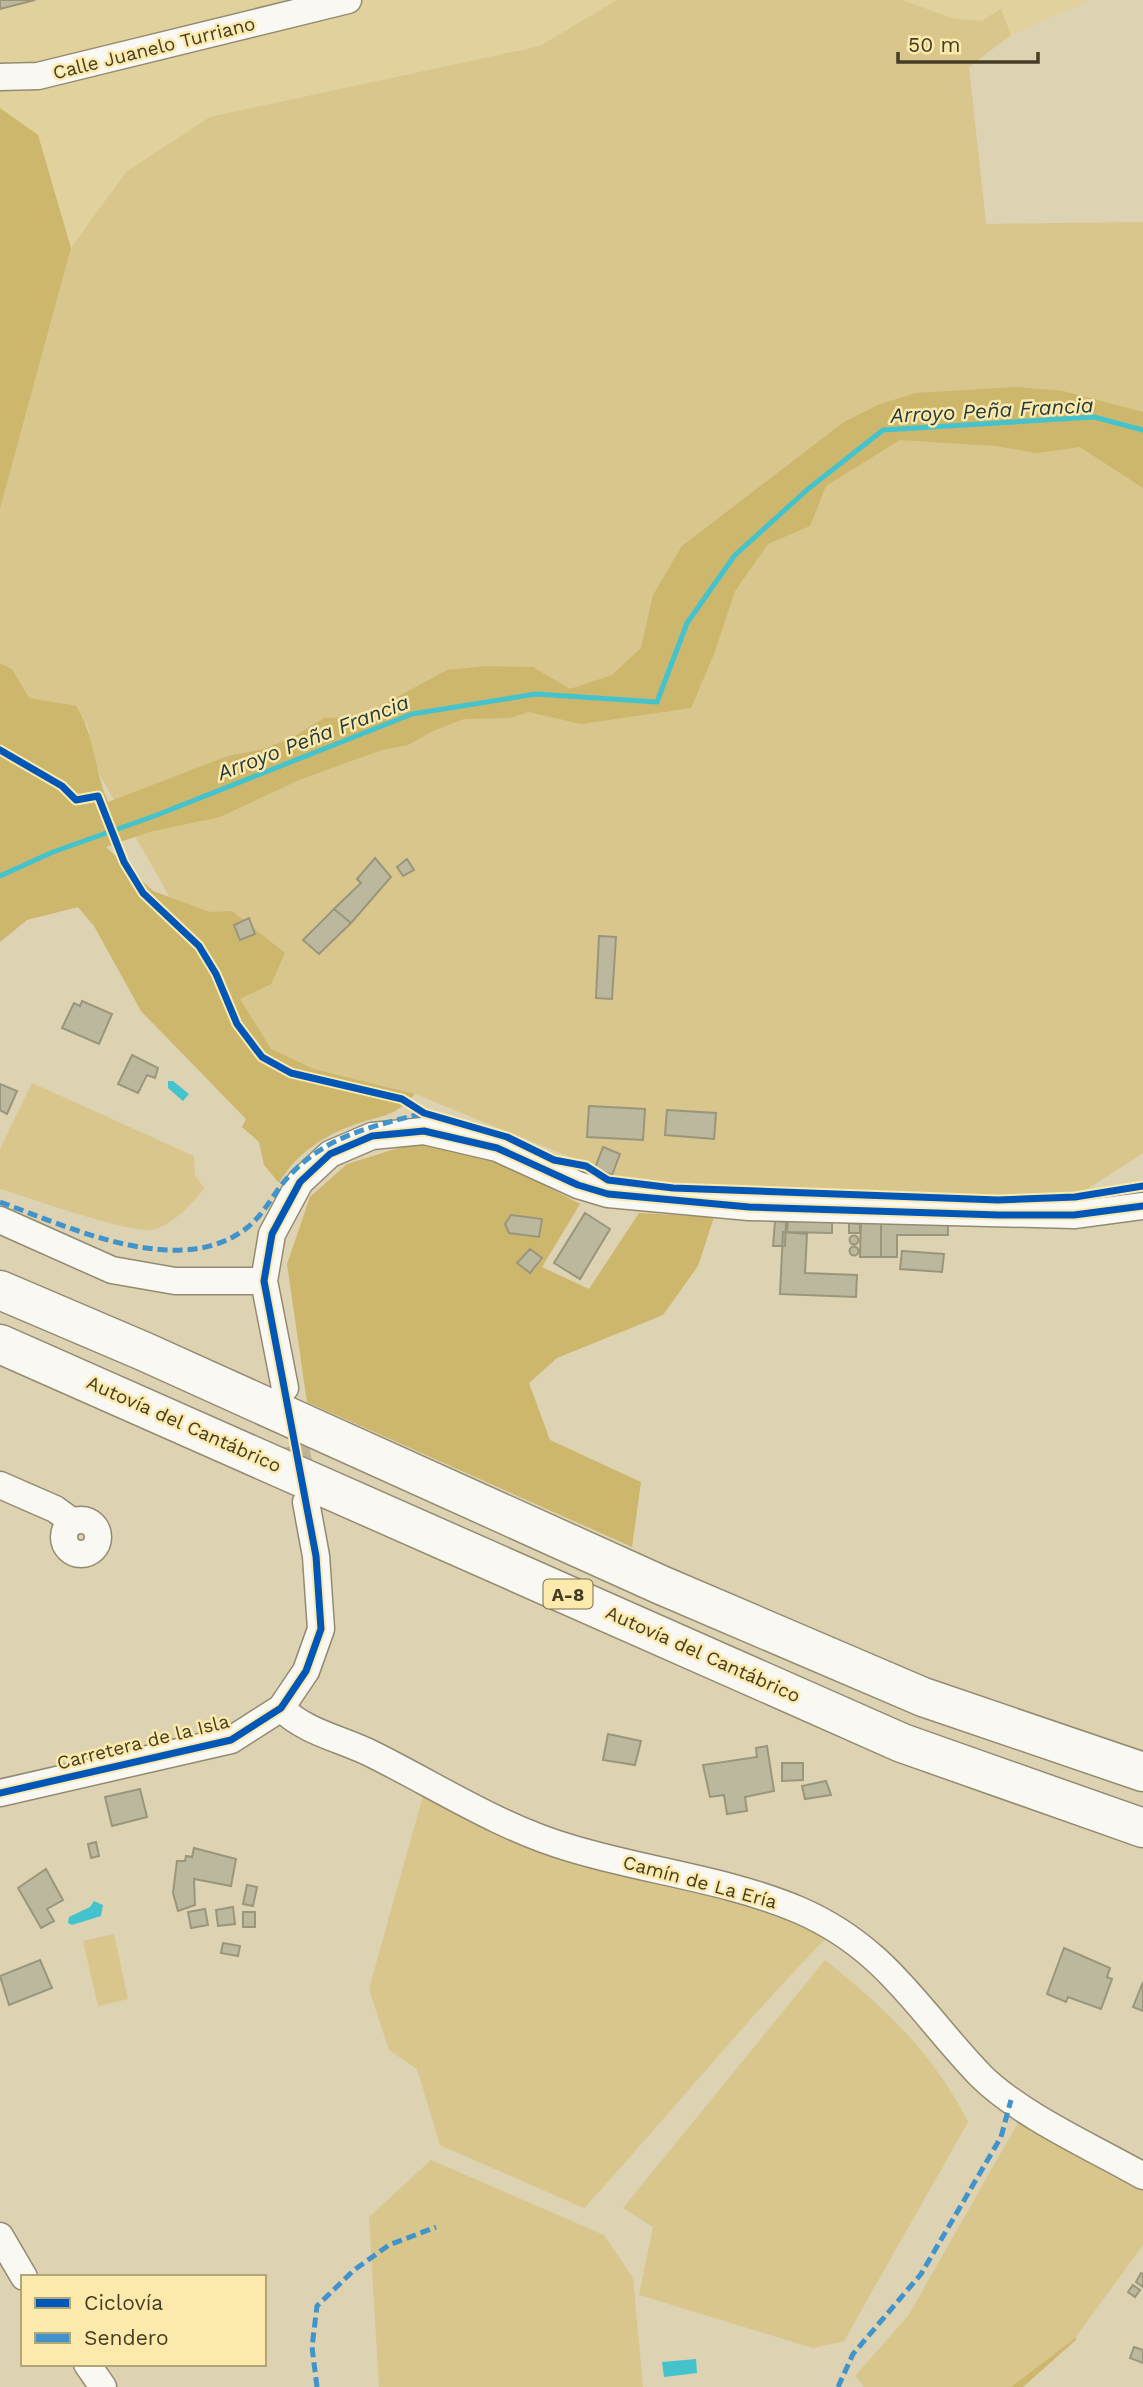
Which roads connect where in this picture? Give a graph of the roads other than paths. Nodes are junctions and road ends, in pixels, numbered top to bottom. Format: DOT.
graph roads {
  1 [pos="348,0"];
  2 [pos="0,77"];
  3 [pos="1143,1206"];
  4 [pos="0,1220"];
  5 [pos="264,1281"];
  6 [pos="0,1290"];
  7 [pos="0,1344"];
  8 [pos="0,1351"];
  9 [pos="80,1377"];
  10 [pos="285,1388"];
  11 [pos="0,1485"];
  12 [pos="306,1502"];
  13 [pos="73,1522"];
  14 [pos="281,1708"];
  15 [pos="1143,1772"];
  16 [pos="0,1793"];
  17 [pos="1143,1828"];
  18 [pos="1143,2176"];
  19 [pos="0,2236"];
  20 [pos="23,2275"];
  21 [pos="88,2366"];
  22 [pos="103,2387"];
  1 -- 2 [label="street, Calle Juanelo Turriano"];
  3 -- 5 [label="street"];
  4 -- 5 [label="street"];
  5 -- 10 [label="street"];
  6 -- 15 [label="highway, A-8"];
  7 -- 9 [label="highway, Autovía del Cantábrico / A-8"];
  8 -- 9 [label="highway"];
  9 -- 17 [label="highway, Autovía del Cantábrico / A-8"];
  11 -- 13 [label="street"];
  12 -- 14 [label="street, Carretera de la Isla"];
  14 -- 16 [label="street, Carretera de la Isla"];
  14 -- 18 [label="street, Camín de La Ería"];
  19 -- 20 [label="street"];
  21 -- 22 [label="street"];
}
